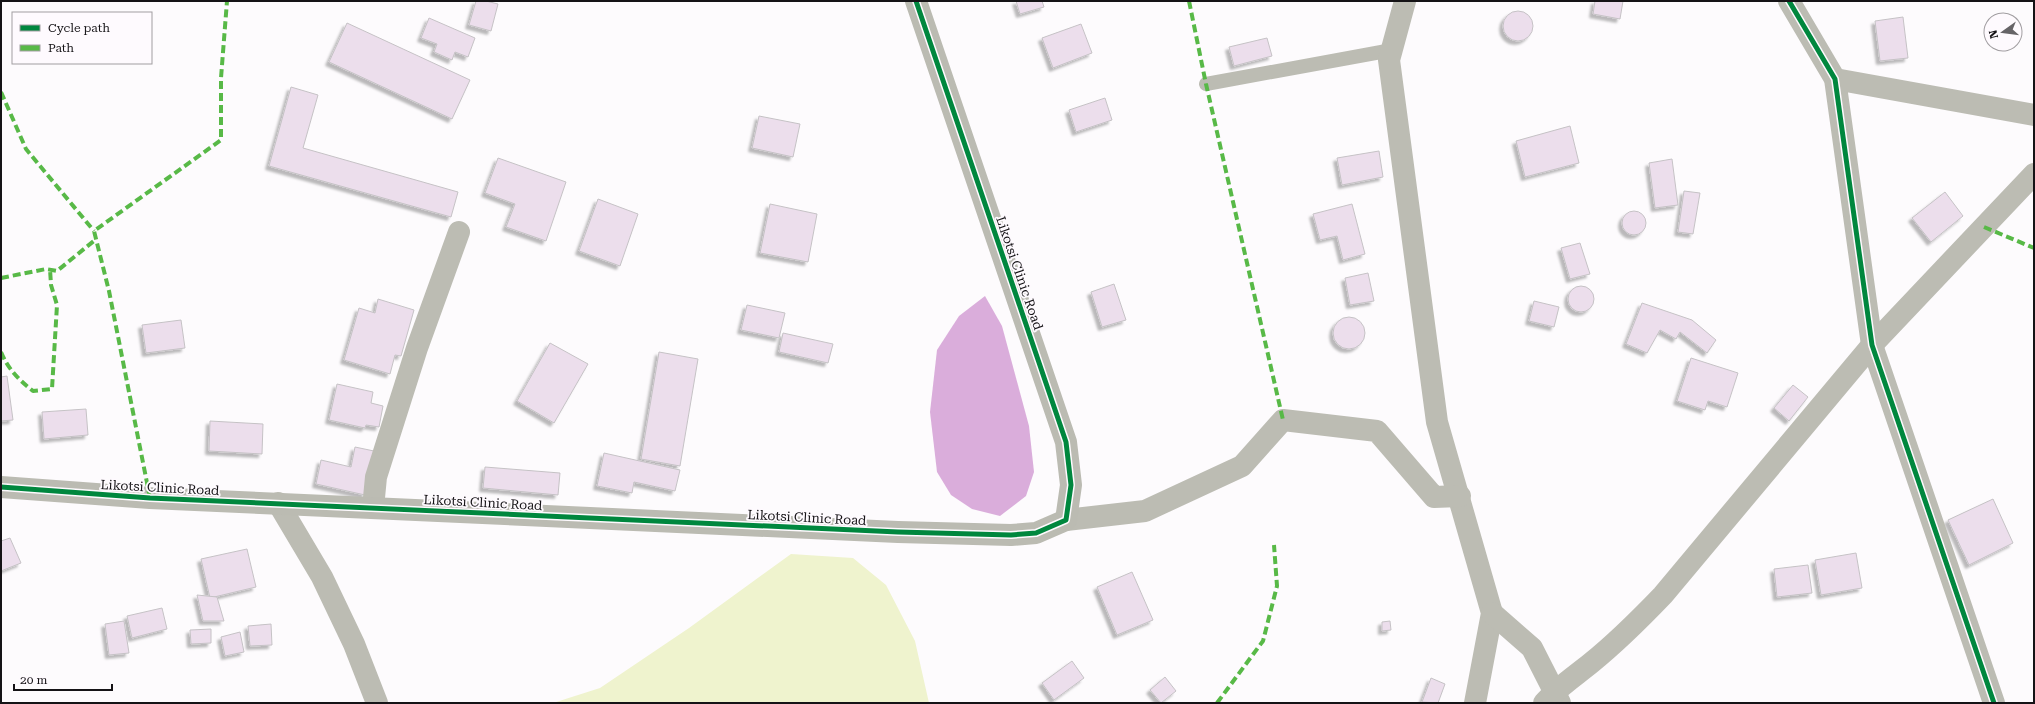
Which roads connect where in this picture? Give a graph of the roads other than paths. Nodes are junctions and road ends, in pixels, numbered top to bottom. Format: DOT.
graph roads {
  1 [pos="916,1"];
  2 [pos="1405,1"];
  3 [pos="1789,1"];
  4 [pos="1392,50"];
  5 [pos="1834,79"];
  6 [pos="1206,84"];
  7 [pos="2034,116"];
  8 [pos="2034,174"];
  9 [pos="459,232"];
  10 [pos="1872,345"];
  11 [pos="1,487"];
  12 [pos="1460,496"];
  13 [pos="278,503"];
  14 [pos="373,508"];
  15 [pos="1066,520"];
  16 [pos="1492,613"];
  17 [pos="1553,699"];
  18 [pos="377,703"];
  19 [pos="1476,703"];
  20 [pos="1994,703"];
  1 -- 15 [label="street, Likotsi Clinic Road"];
  2 -- 4 [label="street"];
  3 -- 5 [label="street"];
  4 -- 6 [label="lane"];
  4 -- 12 [label="street"];
  5 -- 7 [label="street"];
  5 -- 10 [label="street"];
  8 -- 10 [label="street"];
  9 -- 14 [label="street"];
  10 -- 17 [label="street"];
  10 -- 20 [label="street"];
  11 -- 13 [label="street, Likotsi Clinic Road"];
  12 -- 15 [label="street"];
  12 -- 16 [label="street"];
  13 -- 14 [label="street, Likotsi Clinic Road"];
  13 -- 18 [label="street"];
  14 -- 15 [label="street, Likotsi Clinic Road"];
  16 -- 17 [label="street"];
  16 -- 19 [label="street"];
}
